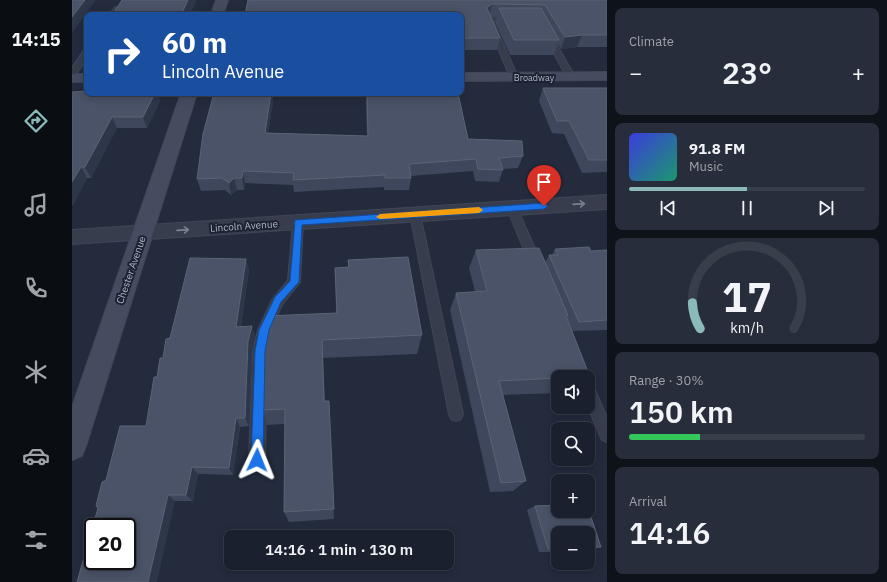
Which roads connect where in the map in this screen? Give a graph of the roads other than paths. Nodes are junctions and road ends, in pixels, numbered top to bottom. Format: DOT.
graph roads {
  1 [pos="222,0"];
  2 [pos="117,8"];
  3 [pos="114,12"];
  4 [pos="218,12"];
  5 [pos="518,19"];
  6 [pos="543,26"];
  7 [pos="84,56"];
  8 [pos="72,74"];
  9 [pos="607,76"];
  10 [pos="464,77"];
  11 [pos="514,77"];
  12 [pos="571,77"];
  13 [pos="72,78"];
  14 [pos="84,78"];
  15 [pos="188,96"];
  16 [pos="607,202"];
  17 [pos="512,208"];
  18 [pos="415,214"];
  19 [pos="298,222"];
  20 [pos="144,232"];
  21 [pos="72,237"];
  22 [pos="538,270"];
  23 [pos="595,407"];
  24 [pos="456,414"];
  25 [pos="607,435"];
  26 [pos="72,446"];
  27 [pos="257,460"];
  1 -- 4 [label="street"];
  2 -- 3 [label="lane"];
  5 -- 11 [label="lane"];
  6 -- 12 [label="lane"];
  7 -- 8 [label="lane"];
  9 -- 12 [label="street, Broadway"];
  10 -- 11 [label="street, Broadway"];
  11 -- 12 [label="street, Broadway"];
  13 -- 14 [label="street"];
  15 -- 20 [label="street, Chester Avenue"];
  17 -- 16 [label="street, Lincoln Avenue, one-way"];
  17 -- 18 [label="street, Lincoln Avenue"];
  17 -- 22 [label="lane"];
  18 -- 19 [label="street, Lincoln Avenue"];
  18 -- 24 [label="lane"];
  20 -- 19 [label="street, Lincoln Avenue, one-way"];
  19 -- 27 [label="lane"];
  20 -- 21 [label="street, Lincoln Avenue"];
  20 -- 26 [label="street, Chester Avenue"];
  23 -- 25 [label="lane"];
}
